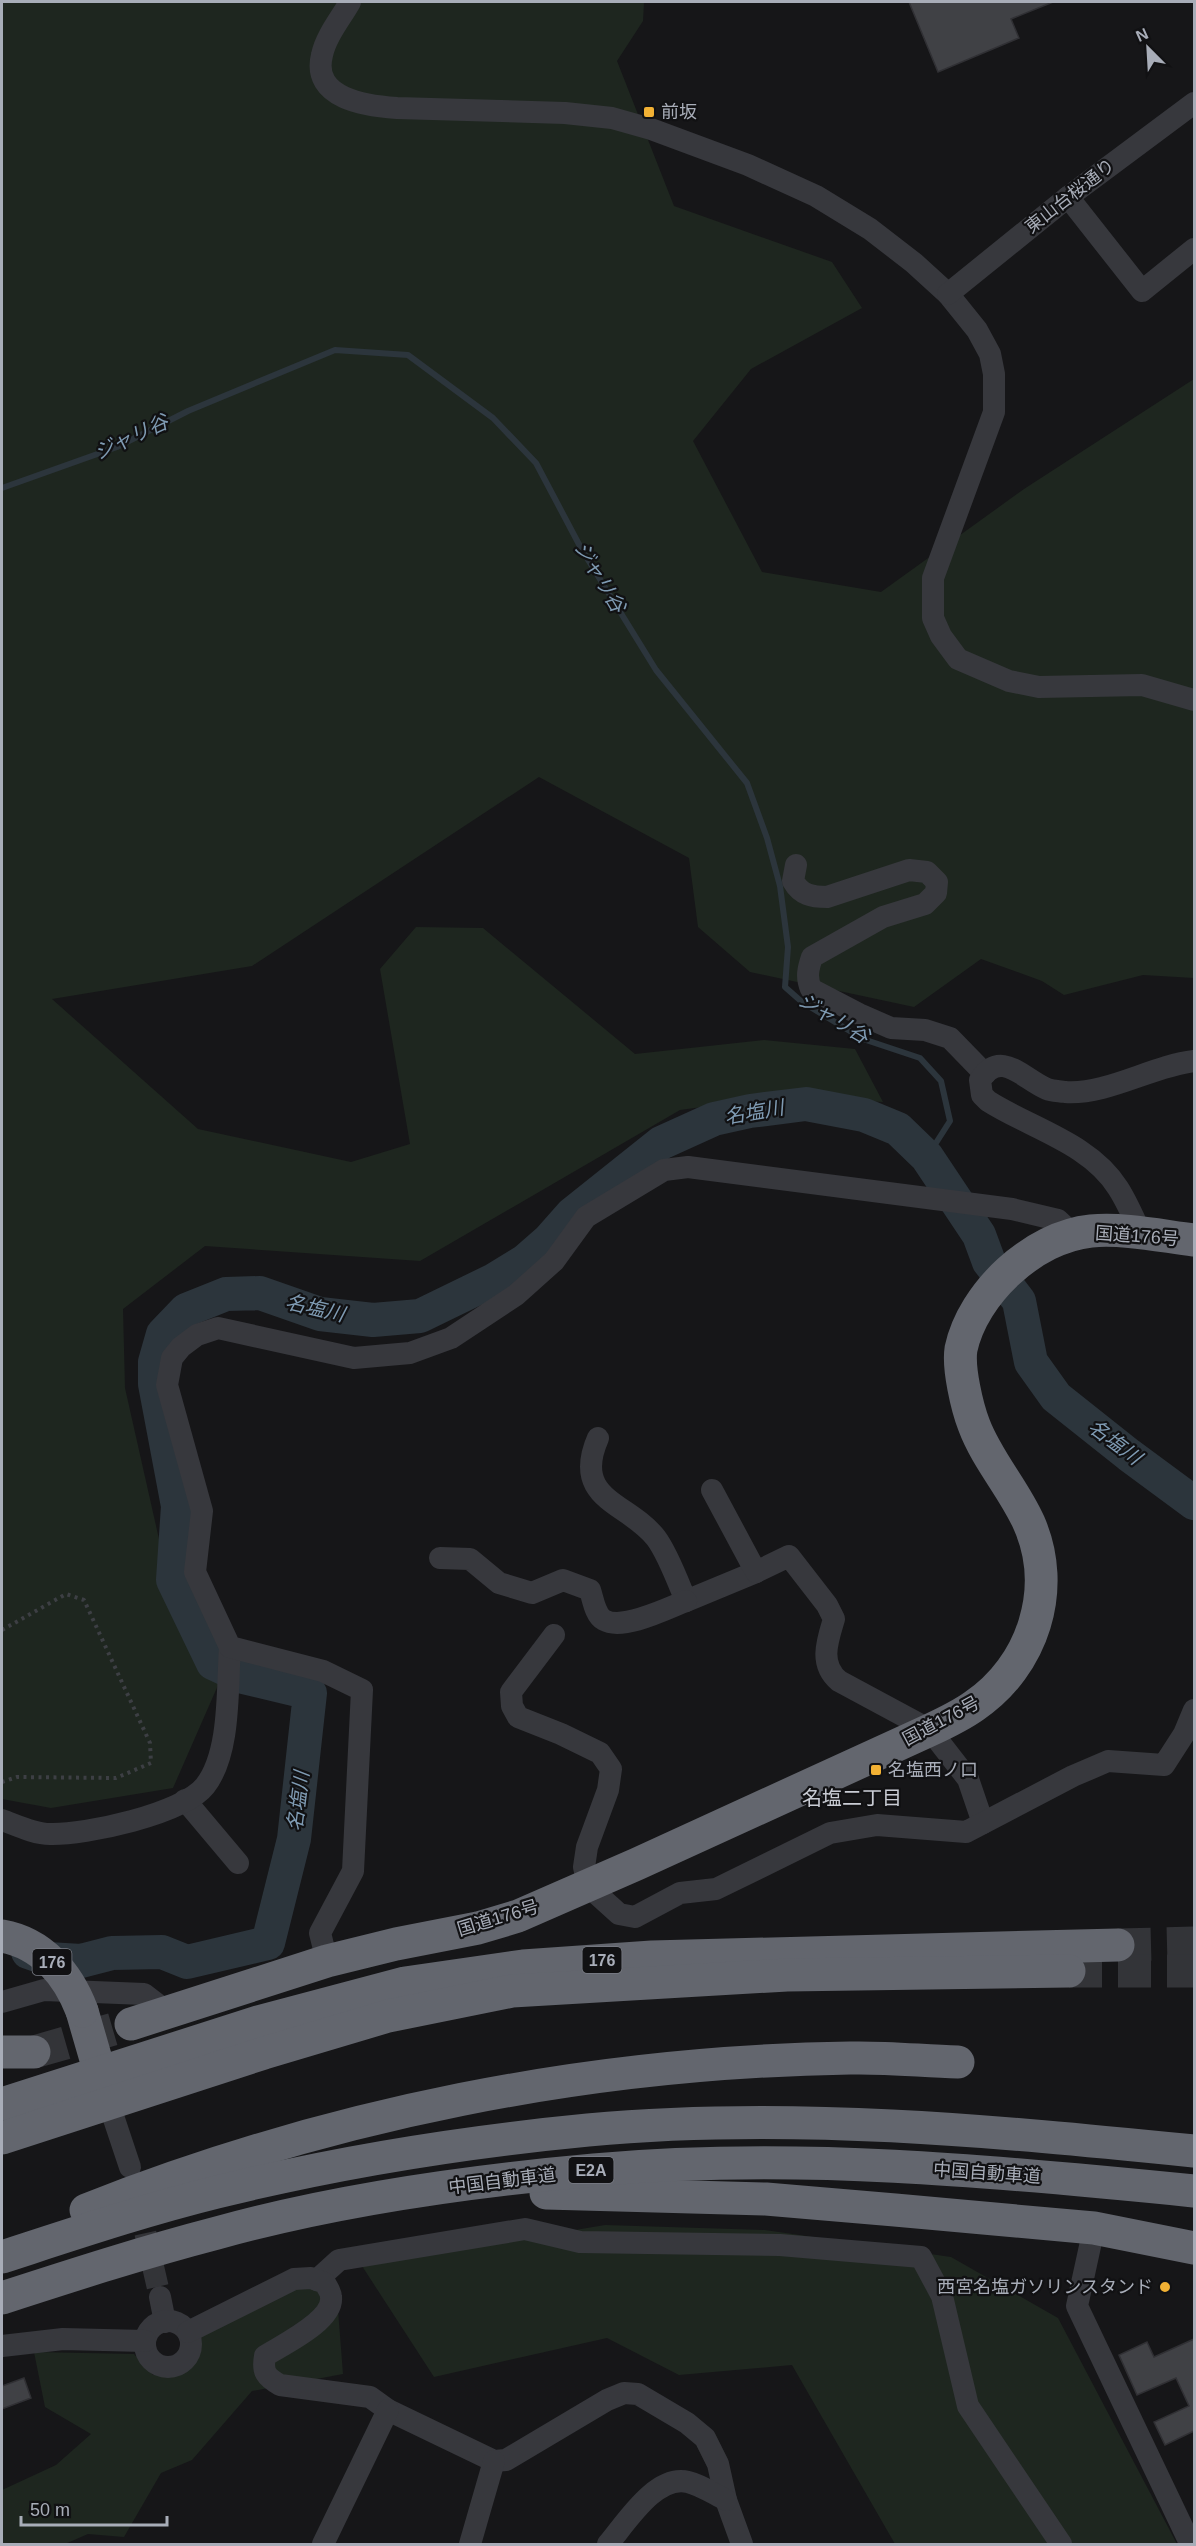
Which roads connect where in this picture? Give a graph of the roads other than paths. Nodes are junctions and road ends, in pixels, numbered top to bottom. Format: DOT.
graph roads {
  1 [pos="350,2"];
  2 [pos="1194,103"];
  3 [pos="1068,196"];
  4 [pos="1194,249"];
  5 [pos="948,294"];
  6 [pos="1194,700"];
  7 [pos="796,865"];
  8 [pos="1194,1060"];
  9 [pos="984,1074"];
  10 [pos="1073,1234"];
  11 [pos="1141,1234"];
  12 [pos="1194,1240"];
  13 [pos="597,1438"];
  14 [pos="712,1490"];
  15 [pos="440,1558"];
  16 [pos="756,1572"];
  17 [pos="687,1601"];
  18 [pos="554,1635"];
  19 [pos="230,1647"];
  20 [pos="1194,1710"];
  21 [pos="930,1730"];
  22 [pos="185,1800"];
  23 [pos="2,1820"];
  24 [pos="983,1823"];
  25 [pos="238,1863"];
  26 [pos="588,1886"];
  27 [pos="2,1936"];
  28 [pos="1118,1945"];
  29 [pos="327,1960"];
  30 [pos="1069,1971"];
  31 [pos="2,2002"];
  32 [pos="166,2011"];
  33 [pos="131,2024"];
  34 [pos="2,2052"];
  35 [pos="34,2052"];
  36 [pos="958,2062"];
  37 [pos="100,2073"];
  38 [pos="2,2104"];
  39 [pos="109,2104"];
  40 [pos="2,2138"];
  41 [pos="1194,2151"];
  42 [pos="130,2167"];
  43 [pos="1194,2192"];
  44 [pos="345,2204"];
  45 [pos="1094,2228"];
  46 [pos="2,2245"];
  47 [pos="1194,2248"];
  48 [pos="2,2258"];
  49 [pos="317,2280"];
  50 [pos="160,2297"];
  51 [pos="2,2298"];
  52 [pos="165,2322"];
  53 [pos="188,2332"];
  54 [pos="145,2341"];
  55 [pos="2,2346"];
  56 [pos="388,2410"];
  57 [pos="494,2462"];
  58 [pos="726,2500"];
  59 [pos="323,2544"];
  60 [pos="470,2544"];
  61 [pos="608,2544"];
  62 [pos="742,2544"];
  63 [pos="1061,2544"];
  64 [pos="1194,2544"];
  1 -- 5 [label="street"];
  2 -- 3 [label="street, 東山台桜通り"];
  3 -- 4 [label="street"];
  3 -- 5 [label="street, 東山台桜通り"];
  5 -- 6 [label="street"];
  7 -- 9 [label="street"];
  8 -- 9 [label="street"];
  9 -- 11 [label="street"];
  10 -- 11 [label="highway, 国道176号"];
  10 -- 19 [label="street"];
  10 -- 21 [label="highway, 国道176号"];
  11 -- 12 [label="highway, 国道176号"];
  13 -- 17 [label="street"];
  14 -- 16 [label="street"];
  15 -- 17 [label="street"];
  16 -- 17 [label="street"];
  16 -- 21 [label="street"];
  18 -- 26 [label="street"];
  19 -- 22 [label="street"];
  19 -- 29 [label="street"];
  20 -- 24 [label="street"];
  21 -- 24 [label="street"];
  21 -- 26 [label="highway, 国道176号"];
  22 -- 23 [label="street"];
  22 -- 25 [label="street"];
  24 -- 26 [label="street"];
  26 -- 29 [label="highway, 国道176号"];
  27 -- 37 [label="highway, 176, bridge"];
  28 -- 37 [label="highway, 176"];
  29 -- 32 [label="highway, 国道176号"];
  30 -- 39 [label="highway, 176"];
  31 -- 32 [label="street"];
  32 -- 33 [label="highway, 国道176号"];
  34 -- 35 [label="highway"];
  36 -- 46 [label="highway"];
  37 -- 38 [label="highway, 176"];
  37 -- 39 [label="highway, 176"];
  39 -- 40 [label="highway, 176"];
  39 -- 42 [label="street"];
  41 -- 48 [label="highway, E2A"];
  43 -- 44 [label="highway, 中国自動車道 / E2A"];
  44 -- 45 [label="highway"];
  44 -- 51 [label="highway, 中国自動車道 / E2A"];
  45 -- 47 [label="highway"];
  45 -- 64 [label="street"];
  49 -- 53 [label="street"];
  49 -- 56 [label="street"];
  49 -- 63 [label="street"];
  50 -- 52 [label="street"];
  52 -- 53 [label="street"];
  52 -- 54 [label="street"];
  53 -- 54 [label="street"];
  54 -- 55 [label="street"];
  56 -- 57 [label="street"];
  56 -- 59 [label="street"];
  57 -- 58 [label="street"];
  57 -- 60 [label="street"];
  58 -- 61 [label="street"];
  58 -- 62 [label="street"];
}
